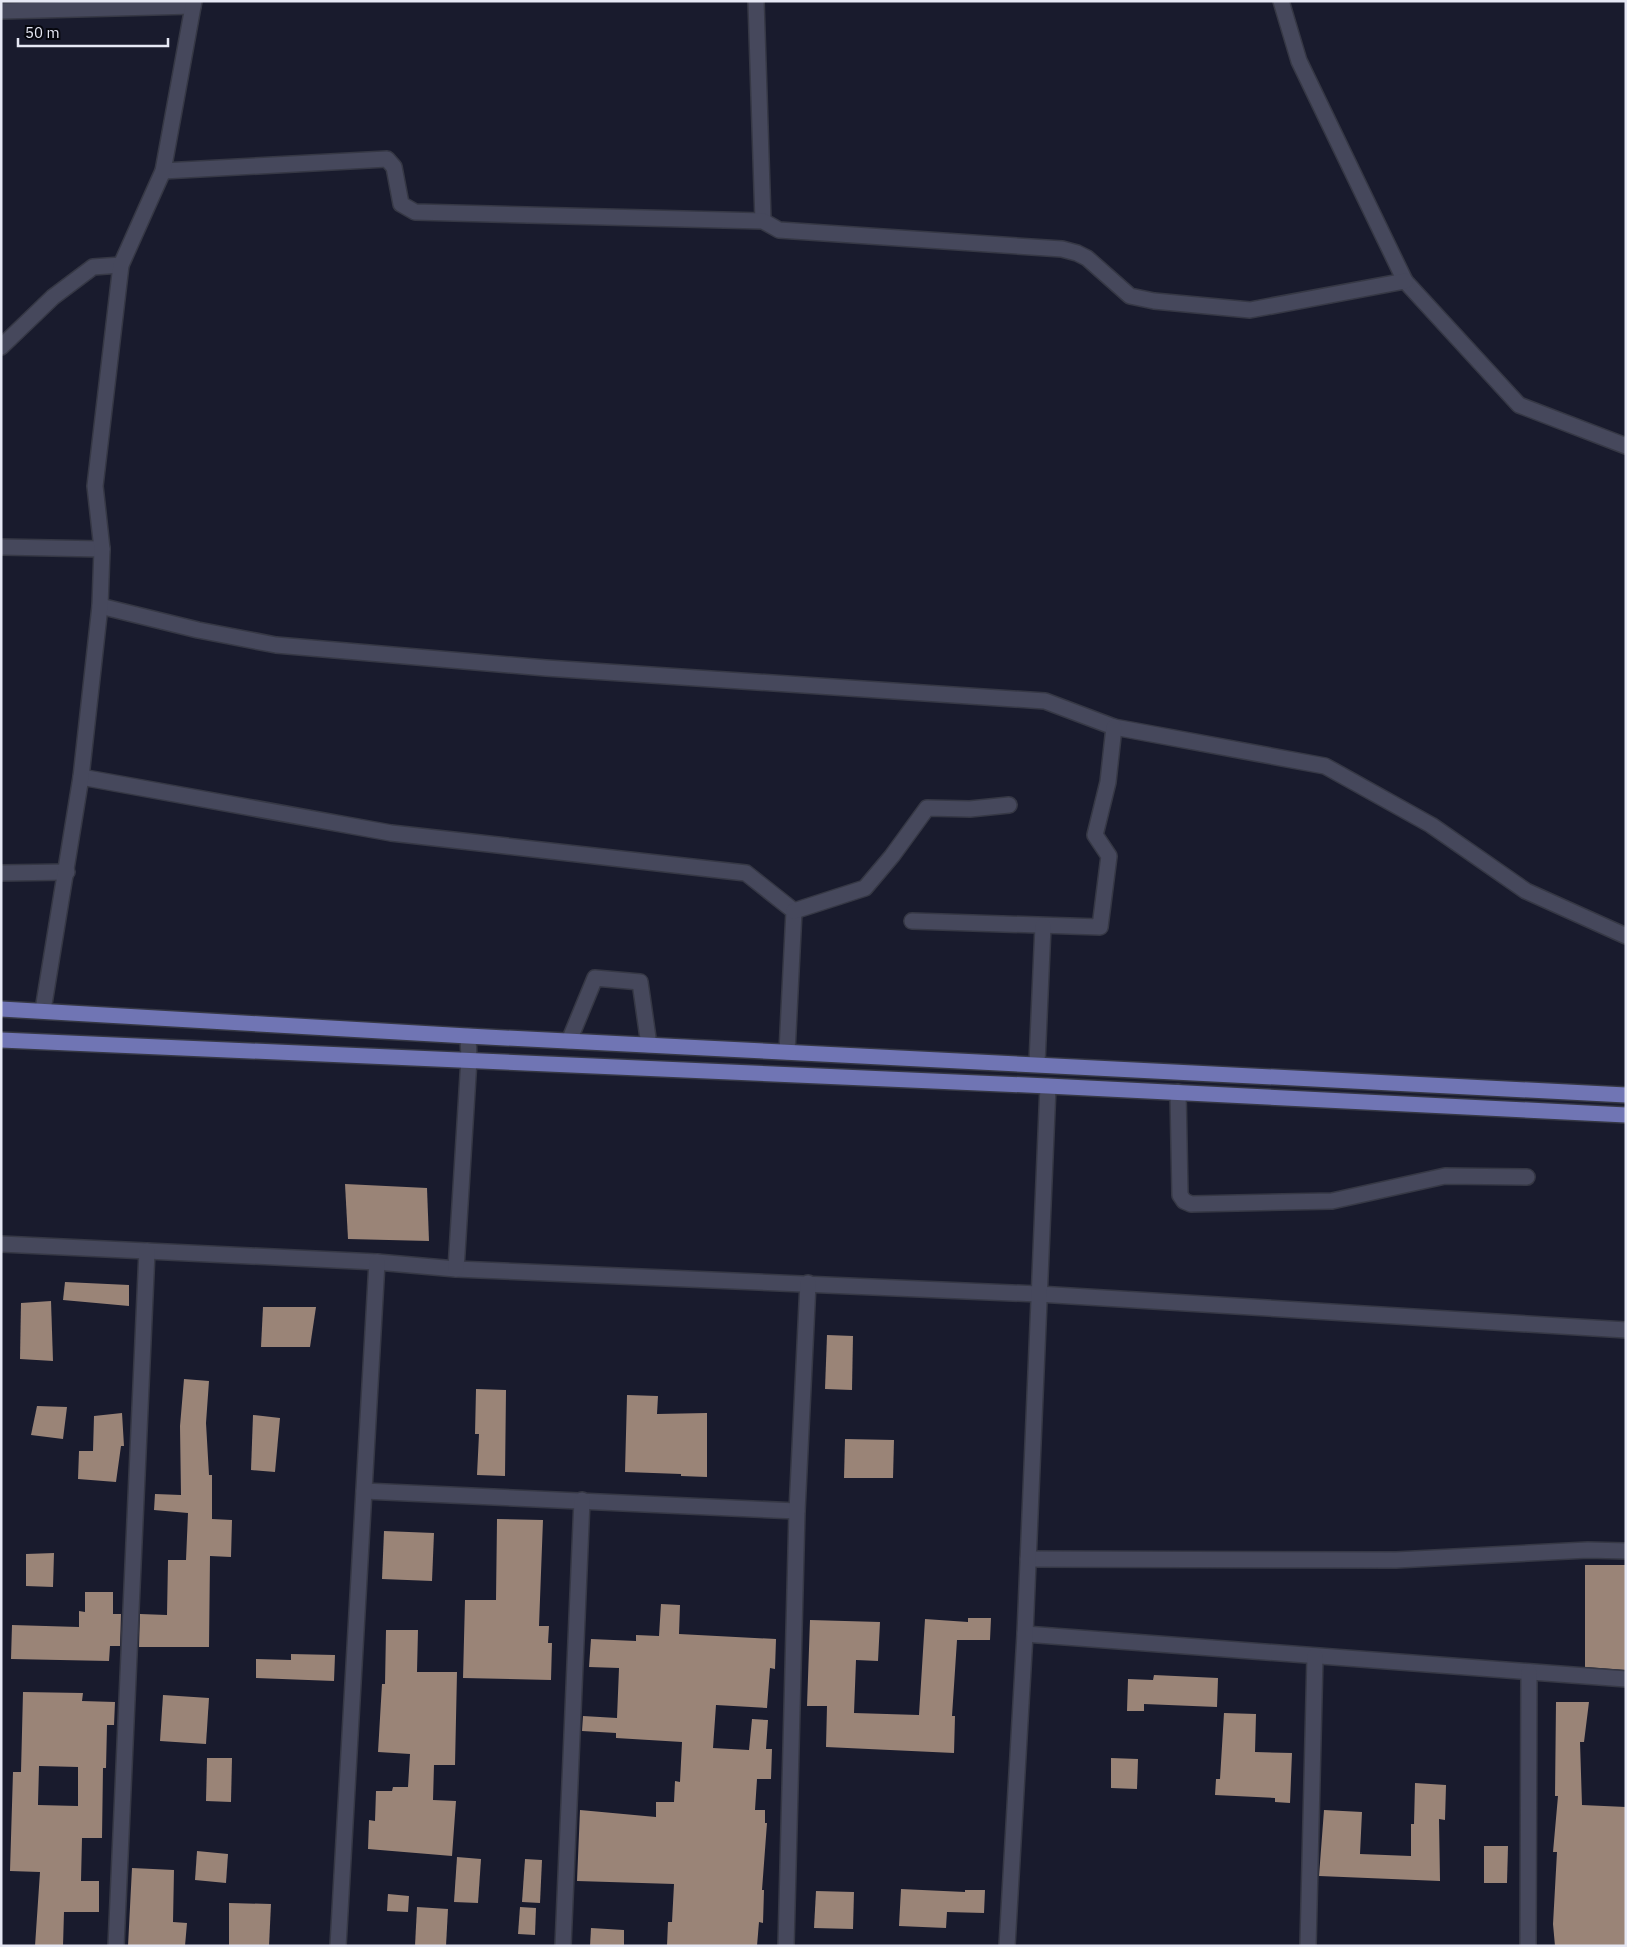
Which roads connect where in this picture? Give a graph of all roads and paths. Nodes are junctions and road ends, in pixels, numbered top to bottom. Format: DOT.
graph roads {
  1 [pos="756,1"];
  2 [pos="1281,1"];
  3 [pos="194,4"];
  4 [pos="1,11"];
  5 [pos="163,171"];
  6 [pos="763,221"];
  7 [pos="121,265"];
  8 [pos="1405,281"];
  9 [pos="2,346"];
  10 [pos="1626,446"];
  11 [pos="1,547"];
  12 [pos="102,549"];
  13 [pos="100,606"];
  14 [pos="1114,727"];
  15 [pos="81,777"];
  16 [pos="1009,805"];
  17 [pos="67,872"];
  18 [pos="1,873"];
  19 [pos="794,911"];
  20 [pos="912,921"];
  21 [pos="1043,926"];
  22 [pos="1626,936"];
  23 [pos="1,1009"];
  24 [pos="43,1010"];
  25 [pos="468,1036"];
  26 [pos="1,1040"];
  27 [pos="569,1041"];
  28 [pos="650,1045"];
  29 [pos="787,1052"];
  30 [pos="469,1059"];
  31 [pos="1037,1064"];
  32 [pos="1048,1086"];
  33 [pos="1178,1092"];
  34 [pos="1626,1095"];
  35 [pos="1626,1115"];
  36 [pos="1527,1177"];
  37 [pos="1,1244"];
  38 [pos="147,1251"];
  39 [pos="377,1262"];
  40 [pos="456,1269"];
  41 [pos="808,1283"];
  42 [pos="1038,1294"];
  43 [pos="1626,1330"];
  44 [pos="364,1491"];
  45 [pos="582,1500"];
  46 [pos="797,1511"];
  47 [pos="1626,1550"];
  48 [pos="1028,1559"];
  49 [pos="1025,1634"];
  50 [pos="1315,1656"];
  51 [pos="1529,1672"];
  52 [pos="1626,1679"];
  53 [pos="116,1946"];
  54 [pos="338,1946"];
  55 [pos="563,1946"];
  56 [pos="786,1946"];
  57 [pos="1007,1946"];
  58 [pos="1308,1946"];
  59 [pos="1528,1946"];
  1 -- 6 [label="street"];
  2 -- 8 [label="street"];
  3 -- 4 [label="street"];
  3 -- 5 [label="street"];
  5 -- 6 [label="street"];
  5 -- 7 [label="street"];
  6 -- 8 [label="street"];
  7 -- 9 [label="street"];
  7 -- 12 [label="street"];
  8 -- 10 [label="street"];
  11 -- 12 [label="street"];
  12 -- 13 [label="street"];
  13 -- 14 [label="street"];
  13 -- 15 [label="street"];
  14 -- 21 [label="street"];
  14 -- 22 [label="street"];
  15 -- 17 [label="street"];
  15 -- 19 [label="street"];
  16 -- 19 [label="street"];
  17 -- 18 [label="street"];
  17 -- 24 [label="street"];
  19 -- 29 [label="street"];
  20 -- 21 [label="street"];
  21 -- 31 [label="street"];
  23 -- 24 [label="main road"];
  24 -- 25 [label="main road"];
  25 -- 27 [label="main road"];
  25 -- 30 [label="street"];
  26 -- 30 [label="main road"];
  27 -- 28 [label="main road"];
  27 -- 28 [label="street"];
  28 -- 29 [label="main road"];
  29 -- 31 [label="main road"];
  30 -- 32 [label="main road"];
  30 -- 40 [label="street"];
  31 -- 34 [label="main road"];
  32 -- 33 [label="main road"];
  32 -- 42 [label="street"];
  33 -- 35 [label="main road"];
  33 -- 36 [label="street"];
  37 -- 38 [label="street"];
  38 -- 39 [label="street"];
  38 -- 53 [label="street"];
  39 -- 40 [label="street"];
  39 -- 44 [label="street"];
  40 -- 41 [label="street"];
  41 -- 42 [label="street"];
  41 -- 46 [label="street"];
  42 -- 43 [label="street"];
  42 -- 48 [label="street"];
  44 -- 45 [label="street"];
  44 -- 54 [label="street"];
  45 -- 46 [label="street"];
  45 -- 55 [label="street"];
  46 -- 56 [label="street"];
  47 -- 48 [label="street"];
  48 -- 49 [label="street"];
  49 -- 50 [label="street"];
  49 -- 57 [label="street"];
  50 -- 51 [label="street"];
  50 -- 58 [label="street"];
  51 -- 52 [label="street"];
  51 -- 59 [label="street"];
}
